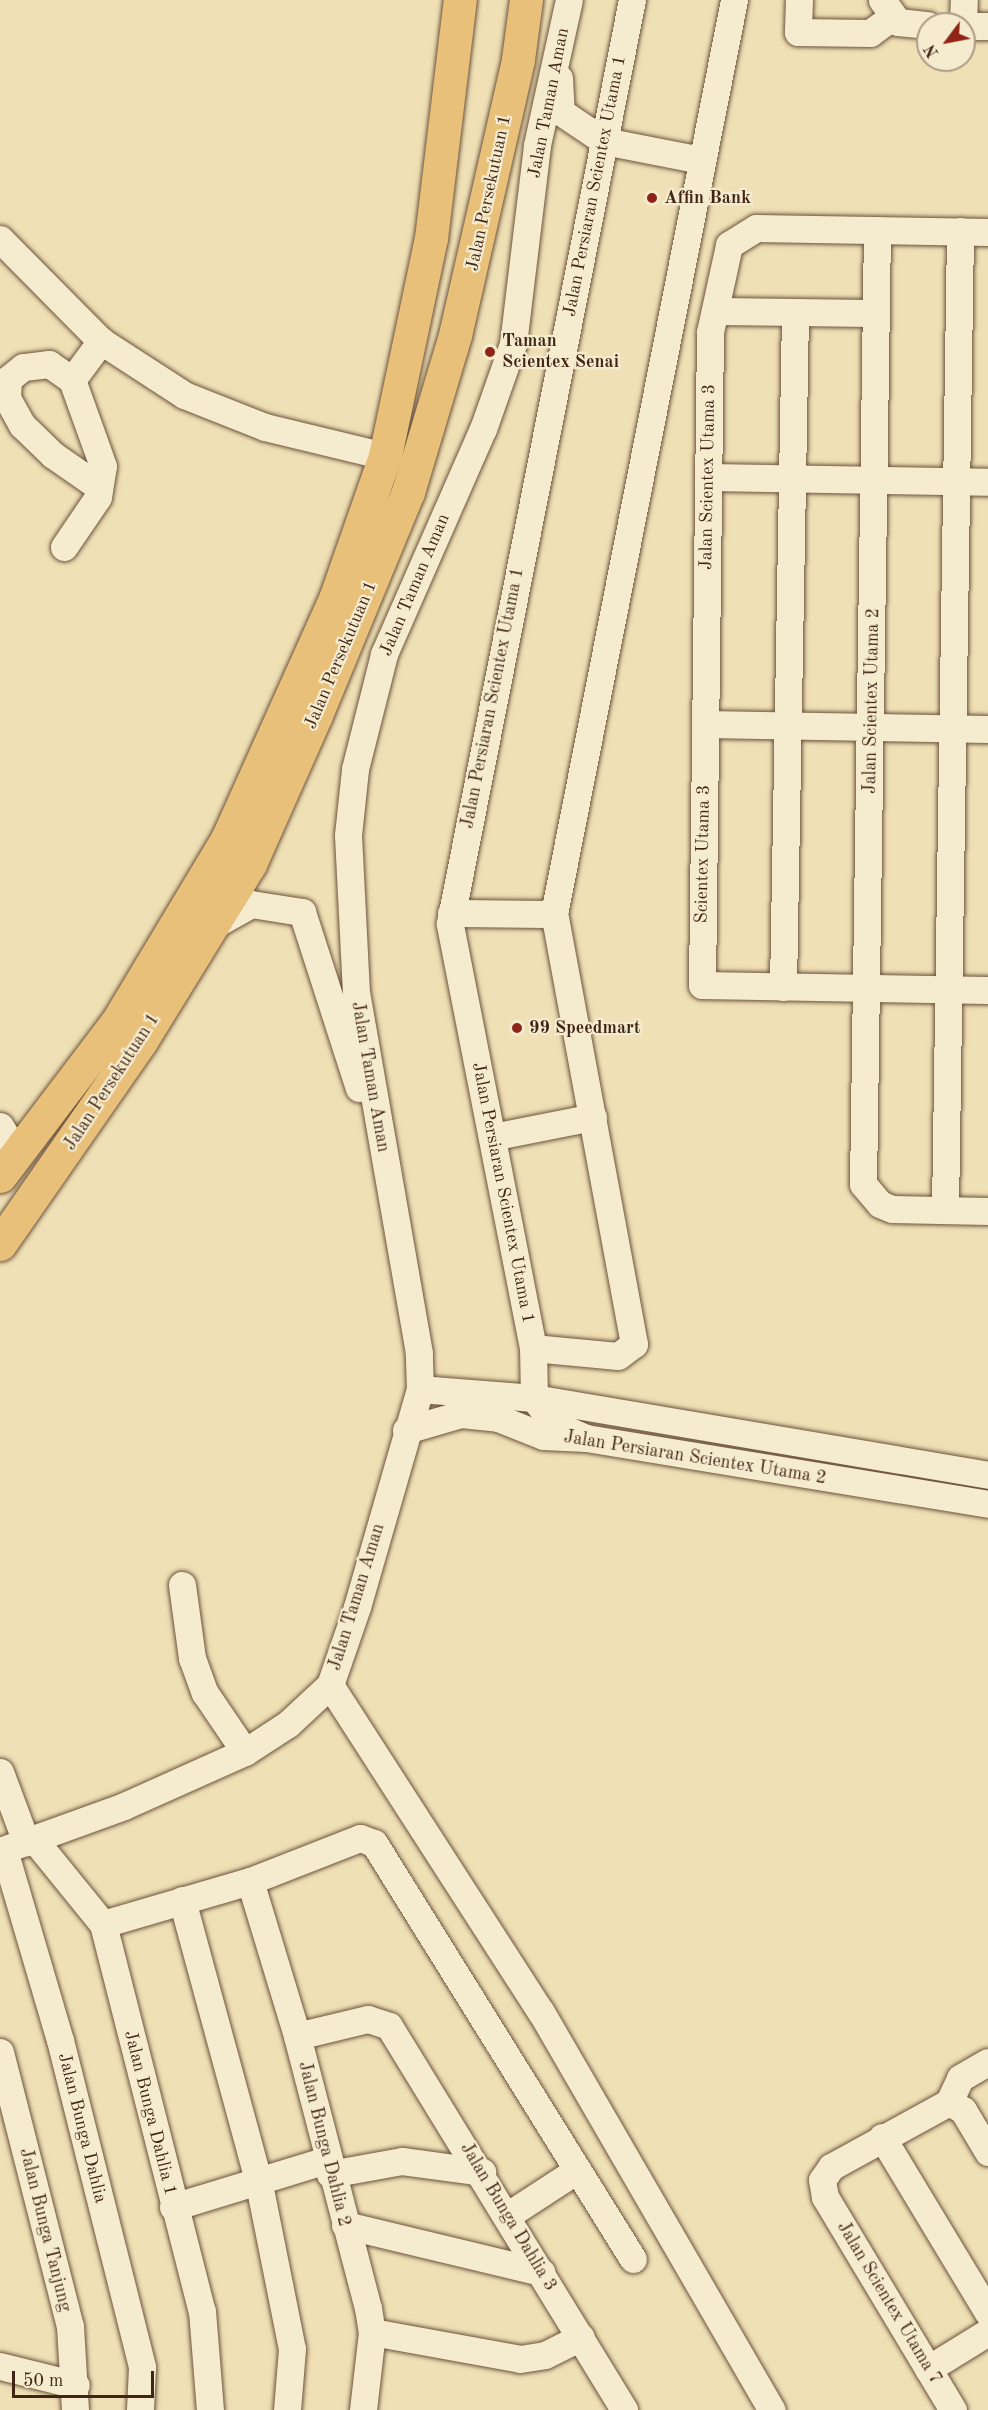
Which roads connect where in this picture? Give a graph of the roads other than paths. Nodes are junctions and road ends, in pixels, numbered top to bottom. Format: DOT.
graph roads {
  1 [pos="460,0"];
  2 [pos="526,0"];
  3 [pos="569,0"];
  4 [pos="632,0"];
  5 [pos="734,0"];
  6 [pos="798,0"];
  7 [pos="887,8"];
  8 [pos="916,20"];
  9 [pos="604,141"];
  10 [pos="702,160"];
  11 [pos="877,230"];
  12 [pos="960,231"];
  13 [pos="988,232"];
  14 [pos="0,239"];
  15 [pos="715,311"];
  16 [pos="795,312"];
  17 [pos="876,313"];
  18 [pos="101,341"];
  19 [pos="72,380"];
  20 [pos="385,456"];
  21 [pos="708,477"];
  22 [pos="792,479"];
  23 [pos="875,480"];
  24 [pos="956,481"];
  25 [pos="988,482"];
  26 [pos="99,487"];
  27 [pos="64,547"];
  28 [pos="705,724"];
  29 [pos="788,725"];
  30 [pos="873,726"];
  31 [pos="952,727"];
  32 [pos="988,729"];
  33 [pos="451,913"];
  34 [pos="554,914"];
  35 [pos="209,928"];
  36 [pos="783,987"];
  37 [pos="867,988"];
  38 [pos="948,990"];
  39 [pos="988,990"];
  40 [pos="593,1117"];
  41 [pos="492,1137"];
  42 [pos="5,1152"];
  43 [pos="388,1180"];
  44 [pos="945,1210"];
  45 [pos="988,1211"];
  46 [pos="0,1244"];
  47 [pos="533,1348"];
  48 [pos="420,1389"];
  49 [pos="534,1398"];
  50 [pos="406,1430"];
  51 [pos="586,1438"];
  52 [pos="988,1475"];
  53 [pos="988,1504"];
  54 [pos="182,1585"];
  55 [pos="330,1684"];
  56 [pos="245,1752"];
  57 [pos="0,1772"];
  58 [pos="16,1845"];
  59 [pos="250,1881"];
  60 [pos="182,1900"];
  61 [pos="103,1924"];
  62 [pos="297,2036"];
  63 [pos="0,2052"];
  64 [pos="988,2062"];
  65 [pos="956,2106"];
  66 [pos="882,2137"];
  67 [pos="988,2152"];
  68 [pos="329,2167"];
  69 [pos="577,2170"];
  70 [pos="482,2172"];
  71 [pos="258,2179"];
  72 [pos="173,2207"];
  73 [pos="508,2215"];
  74 [pos="345,2225"];
  75 [pos="633,2259"];
  76 [pos="541,2272"];
  77 [pos="988,2313"];
  78 [pos="372,2332"];
  79 [pos="988,2332"];
  80 [pos="580,2337"];
  81 [pos="928,2368"];
  82 [pos="2,2373"];
  83 [pos="75,2397"];
  84 [pos="140,2410"];
  85 [pos="210,2410"];
  86 [pos="287,2410"];
  87 [pos="363,2410"];
  88 [pos="624,2410"];
  89 [pos="772,2410"];
  90 [pos="953,2410"];
  1 -- 20 [label="highway, Jalan Persekutuan 1"];
  2 -- 35 [label="highway, Jalan Persekutuan 1"];
  3 -- 9 [label="street"];
  3 -- 43 [label="street, Jalan Taman Aman"];
  4 -- 9 [label="street, Jalan Persiaran Scientex Utama 1"];
  5 -- 10 [label="street"];
  6 -- 7 [label="street"];
  7 -- 8 [label="street"];
  9 -- 10 [label="street"];
  9 -- 33 [label="street, Jalan Persiaran Scientex Utama 1"];
  10 -- 34 [label="street"];
  11 -- 12 [label="street"];
  11 -- 15 [label="street, Jalan Scientex Utama 3"];
  11 -- 17 [label="street, Jalan Scientex Utama 2"];
  12 -- 13 [label="street"];
  12 -- 24 [label="street"];
  14 -- 18 [label="street"];
  15 -- 16 [label="street"];
  15 -- 21 [label="street, Jalan Scientex Utama 3"];
  16 -- 17 [label="street"];
  16 -- 22 [label="street"];
  17 -- 23 [label="street, Jalan Scientex Utama 2"];
  18 -- 19 [label="street"];
  18 -- 20 [label="street"];
  19 -- 26 [label="street"];
  19 -- 26 [label="street"];
  20 -- 42 [label="highway, Jalan Persekutuan 1"];
  21 -- 22 [label="street"];
  21 -- 28 [label="street, Jalan Scientex Utama 3"];
  22 -- 23 [label="street"];
  22 -- 29 [label="street"];
  23 -- 24 [label="street"];
  23 -- 30 [label="street, Jalan Scientex Utama 2"];
  24 -- 25 [label="street"];
  24 -- 31 [label="street"];
  26 -- 27 [label="street"];
  28 -- 29 [label="street"];
  28 -- 36 [label="street, Scientex Utama 3"];
  29 -- 30 [label="street"];
  29 -- 36 [label="street"];
  30 -- 31 [label="street"];
  30 -- 37 [label="street, Jalan Scientex Utama 2"];
  31 -- 32 [label="street"];
  31 -- 38 [label="street"];
  33 -- 34 [label="street"];
  33 -- 41 [label="street, Jalan Persiaran Scientex Utama 1"];
  34 -- 40 [label="street"];
  35 -- 43 [label="street, Jalan Taman Aman"];
  35 -- 46 [label="highway, Jalan Persekutuan 1"];
  36 -- 37 [label="street"];
  37 -- 38 [label="street"];
  37 -- 44 [label="street, Jalan Scientex Utama 2"];
  38 -- 39 [label="street"];
  38 -- 44 [label="street"];
  40 -- 41 [label="street"];
  40 -- 47 [label="street"];
  41 -- 47 [label="street, Jalan Persiaran Scientex Utama 1"];
  43 -- 48 [label="street, Jalan Taman Aman"];
  44 -- 45 [label="street"];
  47 -- 49 [label="street, Jalan Persiaran Scientex Utama 1"];
  48 -- 49 [label="street, Jalan Persiaran Scientex Utama 2"];
  48 -- 50 [label="street, Jalan Taman Aman"];
  49 -- 51 [label="street"];
  49 -- 52 [label="street, Jalan Persiaran Scientex Utama 2"];
  50 -- 51 [label="street, Jalan Persiaran Scientex Utama 2"];
  50 -- 55 [label="street, Jalan Taman Aman"];
  51 -- 53 [label="street, Jalan Persiaran Scientex Utama 2"];
  54 -- 56 [label="street"];
  55 -- 56 [label="street, Jalan Taman Aman"];
  55 -- 89 [label="street"];
  56 -- 58 [label="street, Jalan Taman Aman"];
  57 -- 58 [label="street"];
  58 -- 61 [label="street, Jalan Bunga Dahlia 1"];
  58 -- 84 [label="street, Jalan Bunga Dahlia"];
  59 -- 60 [label="street"];
  59 -- 62 [label="street, Jalan Bunga Dahlia 2"];
  59 -- 69 [label="street"];
  60 -- 61 [label="street"];
  60 -- 71 [label="street"];
  61 -- 72 [label="street, Jalan Bunga Dahlia 1"];
  62 -- 68 [label="street, Jalan Bunga Dahlia 2"];
  62 -- 70 [label="street, Jalan Bunga Dahlia 3"];
  63 -- 83 [label="street, Jalan Bunga Tanjung"];
  64 -- 65 [label="street"];
  65 -- 66 [label="street"];
  65 -- 67 [label="street"];
  66 -- 77 [label="street"];
  66 -- 81 [label="street, Jalan Scientex Utama 7"];
  68 -- 70 [label="street"];
  68 -- 71 [label="street"];
  68 -- 74 [label="street, Jalan Bunga Dahlia 2"];
  69 -- 73 [label="street"];
  69 -- 75 [label="street"];
  70 -- 73 [label="street, Jalan Bunga Dahlia 3"];
  71 -- 72 [label="street"];
  71 -- 86 [label="street"];
  72 -- 85 [label="street, Jalan Bunga Dahlia 1"];
  73 -- 76 [label="street, Jalan Bunga Dahlia 3"];
  74 -- 76 [label="street"];
  74 -- 78 [label="street, Jalan Bunga Dahlia 2"];
  76 -- 80 [label="street, Jalan Bunga Dahlia 3"];
  78 -- 80 [label="street"];
  78 -- 87 [label="street, Jalan Bunga Dahlia 2"];
  79 -- 81 [label="street"];
  80 -- 88 [label="street, Jalan Bunga Dahlia 3"];
  81 -- 90 [label="street, Jalan Scientex Utama 7"];
  82 -- 83 [label="street"];
}
